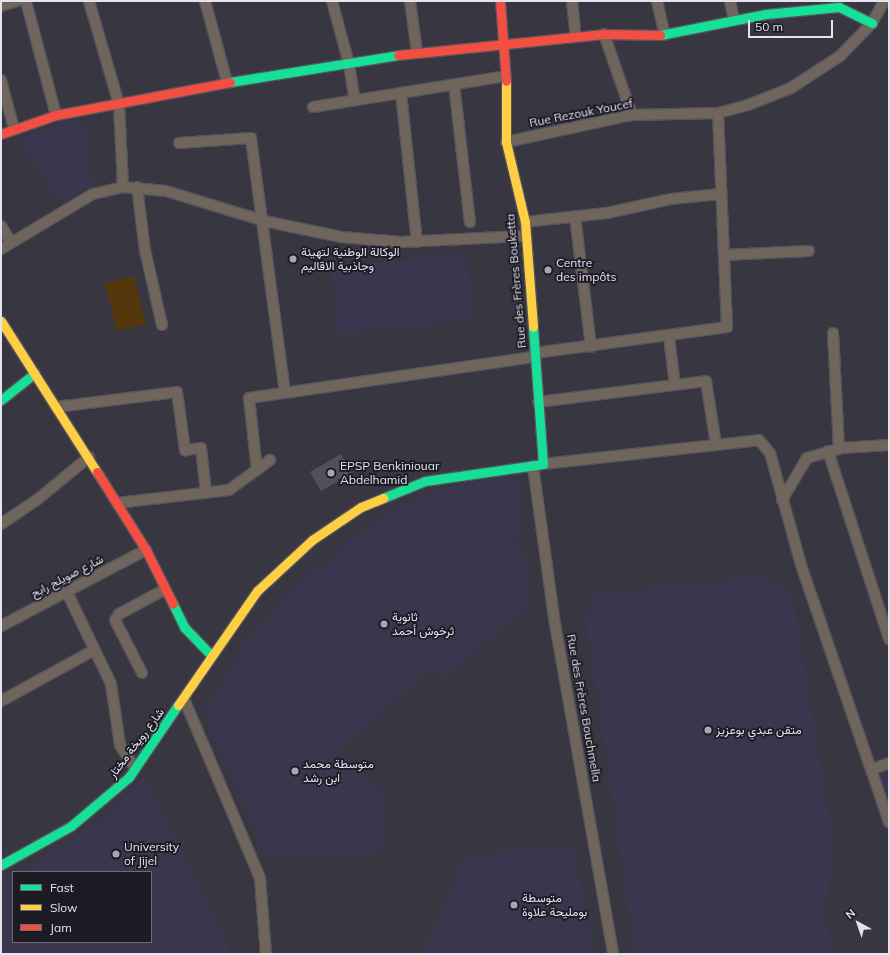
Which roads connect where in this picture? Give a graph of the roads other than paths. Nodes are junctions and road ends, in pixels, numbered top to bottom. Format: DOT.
graph roads {
  1 [pos="17,1"];
  2 [pos="26,1"];
  3 [pos="90,1"];
  4 [pos="205,1"];
  5 [pos="332,1"];
  6 [pos="410,1"];
  7 [pos="500,1"];
  8 [pos="572,1"];
  9 [pos="658,1"];
  10 [pos="730,1"];
  11 [pos="884,1"];
  12 [pos="1,6"];
  13 [pos="734,20"];
  14 [pos="872,23"];
  15 [pos="604,34"];
  16 [pos="665,35"];
  17 [pos="576,36"];
  18 [pos="504,44"];
  19 [pos="417,52"];
  20 [pos="349,64"];
  21 [pos="506,76"];
  22 [pos="1,80"];
  23 [pos="227,82"];
  24 [pos="454,84"];
  25 [pos="401,93"];
  26 [pos="355,100"];
  27 [pos="119,104"];
  28 [pos="313,107"];
  29 [pos="718,113"];
  30 [pos="56,115"];
  31 [pos="632,115"];
  32 [pos="14,129"];
  33 [pos="1,134"];
  34 [pos="506,142"];
  35 [pos="179,143"];
  36 [pos="123,187"];
  37 [pos="137,187"];
  38 [pos="720,194"];
  39 [pos="575,216"];
  40 [pos="264,221"];
  41 [pos="470,222"];
  42 [pos="525,222"];
  43 [pos="1,226"];
  44 [pos="524,236"];
  45 [pos="11,242"];
  46 [pos="416,242"];
  47 [pos="1,249"];
  48 [pos="809,251"];
  49 [pos="724,255"];
  50 [pos="1,321"];
  51 [pos="162,325"];
  52 [pos="833,333"];
  53 [pos="669,337"];
  54 [pos="591,347"];
  55 [pos="535,355"];
  56 [pos="35,373"];
  57 [pos="675,385"];
  58 [pos="284,394"];
  59 [pos="1,400"];
  60 [pos="538,402"];
  61 [pos="56,407"];
  62 [pos="716,444"];
  63 [pos="889,445"];
  64 [pos="838,448"];
  65 [pos="828,451"];
  66 [pos="89,457"];
  67 [pos="270,460"];
  68 [pos="538,465"];
  69 [pos="257,470"];
  70 [pos="206,492"];
  71 [pos="782,500"];
  72 [pos="116,504"];
  73 [pos="1,524"];
  74 [pos="146,550"];
  75 [pos="66,590"];
  76 [pos="164,590"];
  77 [pos="1,626"];
  78 [pos="889,639"];
  79 [pos="94,650"];
  80 [pos="212,656"];
  81 [pos="142,673"];
  82 [pos="184,699"];
  83 [pos="1,701"];
  84 [pos="889,764"];
  85 [pos="135,768"];
  86 [pos="870,770"];
  87 [pos="889,822"];
  88 [pos="1,865"];
  89 [pos="266,954"];
  90 [pos="613,954"];
  1 -- 12 [label="street"];
  2 -- 30 [label="street"];
  3 -- 27 [label="street"];
  4 -- 23 [label="street"];
  5 -- 20 [label="street"];
  6 -- 19 [label="street"];
  7 -- 18 [label="main road, Rue des Frères Bouketta"];
  8 -- 17 [label="street"];
  9 -- 16 [label="street"];
  10 -- 13 [label="street"];
  11 -- 14 [label="street, Rue Rezouk Youcef"];
  13 -- 14 [label="main road"];
  13 -- 16 [label="main road"];
  14 -- 29 [label="street, Rue Rezouk Youcef"];
  15 -- 16 [label="main road"];
  15 -- 17 [label="main road"];
  15 -- 31 [label="street"];
  17 -- 18 [label="main road"];
  18 -- 19 [label="main road"];
  18 -- 21 [label="main road, Rue des Frères Bouketta"];
  19 -- 20 [label="main road"];
  20 -- 23 [label="main road"];
  20 -- 26 [label="street"];
  21 -- 24 [label="street"];
  21 -- 34 [label="main road, Rue des Frères Bouketta"];
  22 -- 32 [label="street"];
  23 -- 27 [label="main road"];
  24 -- 25 [label="street"];
  24 -- 41 [label="street"];
  25 -- 26 [label="street"];
  25 -- 46 [label="street"];
  26 -- 28 [label="street"];
  27 -- 30 [label="main road"];
  27 -- 36 [label="street"];
  29 -- 31 [label="street, Rue Rezouk Youcef"];
  29 -- 38 [label="street"];
  30 -- 32 [label="main road"];
  31 -- 34 [label="street, Rue Rezouk Youcef"];
  32 -- 33 [label="main road"];
  34 -- 42 [label="main road, Rue des Frères Bouketta"];
  35 -- 40 [label="street"];
  36 -- 37 [label="street"];
  36 -- 45 [label="street"];
  37 -- 40 [label="street"];
  37 -- 51 [label="street"];
  38 -- 39 [label="street"];
  38 -- 49 [label="street"];
  39 -- 42 [label="street"];
  39 -- 54 [label="street"];
  40 -- 46 [label="street"];
  40 -- 58 [label="street"];
  42 -- 44 [label="main road, Rue des Frères Bouketta"];
  43 -- 45 [label="street"];
  44 -- 46 [label="street"];
  44 -- 55 [label="main road, Rue des Frères Bouketta"];
  45 -- 47 [label="street"];
  48 -- 49 [label="street"];
  49 -- 53 [label="street"];
  50 -- 56 [label="main road"];
  52 -- 64 [label="street"];
  53 -- 54 [label="street"];
  53 -- 57 [label="street"];
  54 -- 55 [label="street"];
  55 -- 58 [label="street"];
  55 -- 60 [label="main road, Rue des Frères Bouketta"];
  56 -- 59 [label="main road"];
  56 -- 61 [label="main road"];
  57 -- 60 [label="street"];
  57 -- 62 [label="street"];
  58 -- 69 [label="street"];
  60 -- 68 [label="main road, Rue des Frères Bouketta"];
  61 -- 66 [label="main road"];
  61 -- 70 [label="street"];
  62 -- 68 [label="street"];
  62 -- 71 [label="street"];
  63 -- 64 [label="street"];
  64 -- 65 [label="street"];
  65 -- 71 [label="street"];
  65 -- 78 [label="street"];
  66 -- 72 [label="main road"];
  66 -- 73 [label="street"];
  67 -- 69 [label="street"];
  68 -- 80 [label="main road, شارع رويخة مختار"];
  68 -- 90 [label="street, Rue des Frères Bouchmella"];
  69 -- 70 [label="street"];
  70 -- 72 [label="street"];
  71 -- 86 [label="street"];
  72 -- 74 [label="main road"];
  74 -- 75 [label="street, شارع صويلح رابح"];
  74 -- 76 [label="main road"];
  75 -- 77 [label="street, شارع صويلح رابح"];
  75 -- 79 [label="street"];
  76 -- 80 [label="main road"];
  76 -- 81 [label="street"];
  79 -- 83 [label="street"];
  79 -- 85 [label="street"];
  80 -- 82 [label="main road, شارع رويخة مختار"];
  82 -- 85 [label="main road, شارع رويخة مختار"];
  82 -- 89 [label="street"];
  84 -- 86 [label="street"];
  85 -- 88 [label="main road, شارع رويخة مختار"];
  86 -- 87 [label="street"];
}
